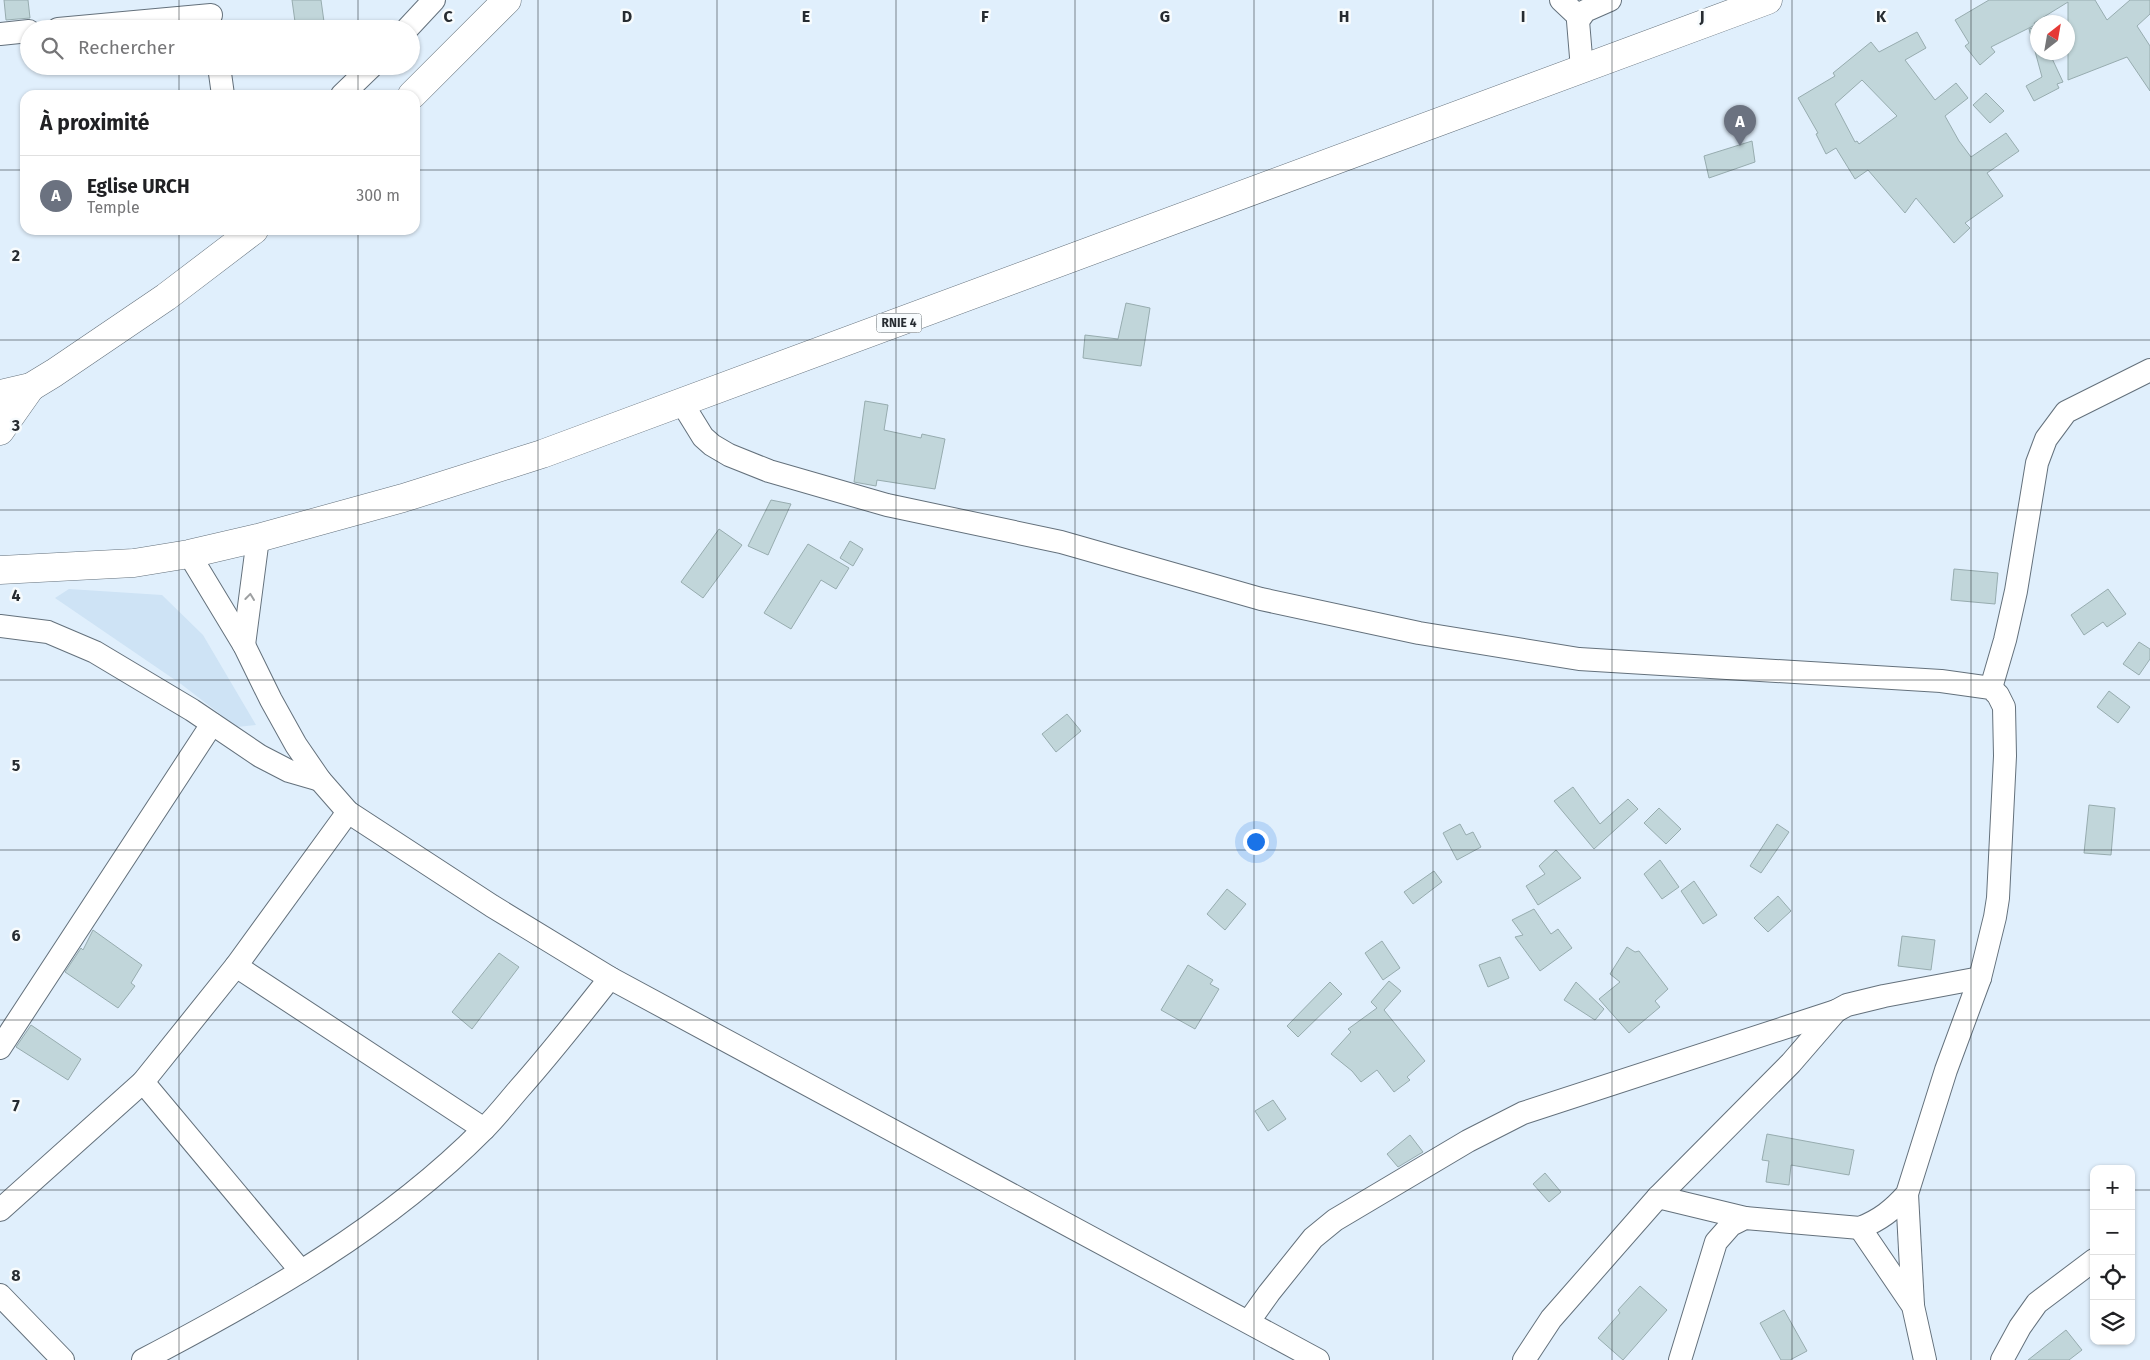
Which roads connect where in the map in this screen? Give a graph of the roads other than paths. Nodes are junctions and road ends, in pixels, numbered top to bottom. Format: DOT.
graph roads {
  1 [pos="434,0"];
  2 [pos="507,0"];
  3 [pos="1561,0"];
  4 [pos="1610,0"];
  5 [pos="1768,0"];
  6 [pos="212,15"];
  7 [pos="1579,17"];
  8 [pos="157,20"];
  9 [pos="415,20"];
  10 [pos="20,32"];
  11 [pos="0,34"];
  12 [pos="1582,69"];
  13 [pos="220,75"];
  14 [pos="363,75"];
  15 [pos="222,90"];
  16 [pos="347,90"];
  17 [pos="417,90"];
  18 [pos="244,235"];
  19 [pos="2150,370"];
  20 [pos="31,387"];
  21 [pos="0,394"];
  22 [pos="682,403"];
  23 [pos="0,431"];
  24 [pos="258,538"];
  25 [pos="189,554"];
  26 [pos="3,566"];
  27 [pos="0,626"];
  28 [pos="244,645"];
  29 [pos="1991,688"];
  30 [pos="212,724"];
  31 [pos="320,780"];
  32 [pos="348,812"];
  33 [pos="236,966"];
  34 [pos="610,978"];
  35 [pos="1980,978"];
  36 [pos="1836,1011"];
  37 [pos="0,1048"];
  38 [pos="143,1082"];
  39 [pos="484,1129"];
  40 [pos="1907,1194"];
  41 [pos="1658,1197"];
  42 [pos="0,1210"];
  43 [pos="1745,1218"];
  44 [pos="1860,1228"];
  45 [pos="2090,1263"];
  46 [pos="301,1271"];
  47 [pos="2,1303"];
  48 [pos="1913,1306"];
  49 [pos="1249,1321"];
  50 [pos="64,1360"];
  51 [pos="143,1360"];
  52 [pos="1318,1360"];
  53 [pos="1524,1360"];
  54 [pos="1680,1360"];
  55 [pos="1925,1360"];
  56 [pos="2002,1360"];
  1 -- 9 [label="street"];
  2 -- 17 [label="main road"];
  3 -- 7 [label="street"];
  4 -- 7 [label="street"];
  5 -- 12 [label="main road, RNIE 4"];
  6 -- 8 [label="street"];
  7 -- 12 [label="street"];
  10 -- 11 [label="street"];
  12 -- 22 [label="main road, RNIE 4"];
  13 -- 15 [label="street"];
  14 -- 16 [label="street"];
  18 -- 20 [label="main road"];
  19 -- 29 [label="street"];
  20 -- 21 [label="main road"];
  20 -- 23 [label="main road"];
  22 -- 24 [label="main road, RNIE 4"];
  22 -- 29 [label="street"];
  24 -- 25 [label="main road, RNIE 4"];
  28 -- 24 [label="street, one-way"];
  25 -- 26 [label="main road, RNIE 4"];
  25 -- 28 [label="street"];
  27 -- 30 [label="street"];
  28 -- 31 [label="street"];
  29 -- 35 [label="street"];
  30 -- 31 [label="street"];
  30 -- 37 [label="street"];
  31 -- 32 [label="street"];
  32 -- 33 [label="street"];
  32 -- 34 [label="street"];
  33 -- 38 [label="street"];
  33 -- 39 [label="street"];
  34 -- 39 [label="street"];
  34 -- 49 [label="street"];
  35 -- 36 [label="street"];
  35 -- 40 [label="street"];
  36 -- 41 [label="street"];
  36 -- 49 [label="street"];
  38 -- 42 [label="street"];
  38 -- 46 [label="street"];
  39 -- 46 [label="street"];
  40 -- 44 [label="street"];
  40 -- 48 [label="street"];
  41 -- 43 [label="street"];
  41 -- 53 [label="street"];
  43 -- 44 [label="street"];
  43 -- 54 [label="street"];
  44 -- 48 [label="street"];
  45 -- 56 [label="street"];
  46 -- 51 [label="street"];
  47 -- 50 [label="street"];
  48 -- 55 [label="street"];
  49 -- 52 [label="street"];
}
